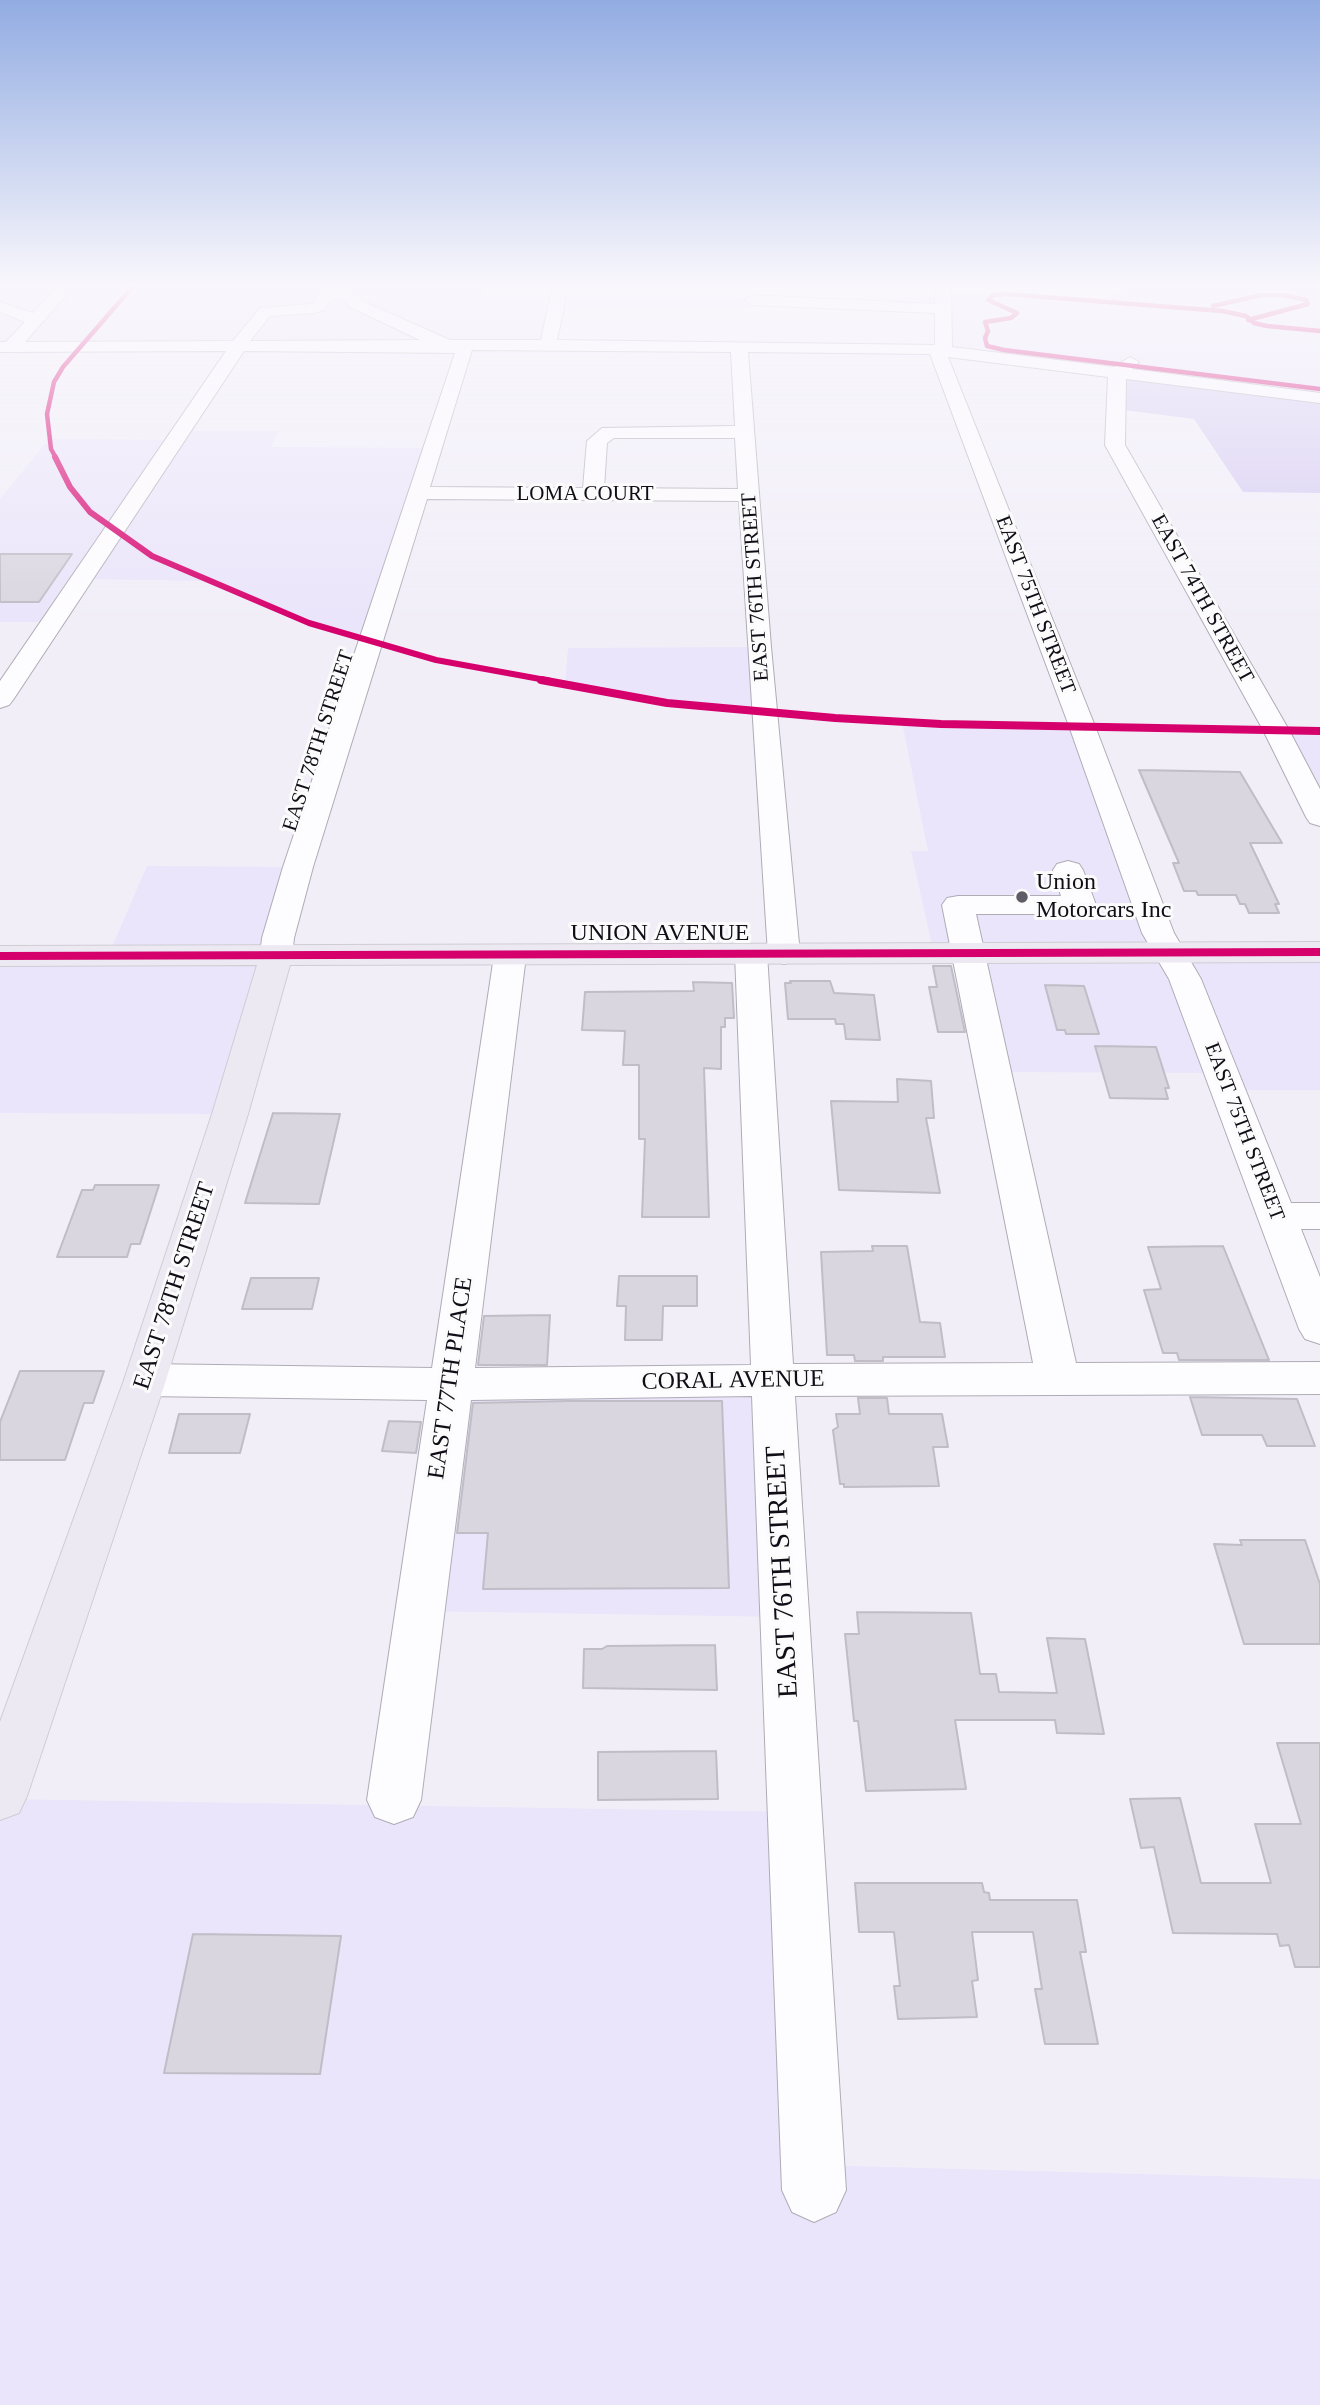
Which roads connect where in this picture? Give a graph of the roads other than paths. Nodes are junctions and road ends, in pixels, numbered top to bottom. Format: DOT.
graph roads {
  1 [pos="204,396"];
  2 [pos="450,396"];
  3 [pos="738,396"];
  4 [pos="954,396"];
  5 [pos="1120,396"];
  6 [pos="1294,396"];
  7 [pos="1317,400"];
  8 [pos="746,432"];
  9 [pos="420,494"];
  10 [pos="593,494"];
  11 [pos="750,495"];
  12 [pos="0,700"];
  13 [pos="1320,817"];
  14 [pos="1068,870"];
  15 [pos="1320,952"];
  16 [pos="768,954"];
  17 [pos="1170,954"];
  18 [pos="969,955"];
  19 [pos="0,956"];
  20 [pos="276,956"];
  21 [pos="510,956"];
  22 [pos="1277,1216"];
  23 [pos="1320,1216"];
  24 [pos="1320,1329"];
  25 [pos="1320,1378"];
  26 [pos="1058,1379"];
  27 [pos="145,1380"];
  28 [pos="774,1380"];
  29 [pos="449,1384"];
  30 [pos="0,1796"];
  31 [pos="394,1800"];
  32 [pos="814,2190"];
  1 -- 12 [label="street"];
  2 -- 9 [label="street, EAST 78TH STREET"];
  3 -- 8 [label="street, EAST 76TH STREET"];
  4 -- 17 [label="street, EAST 75TH STREET"];
  5 -- 13 [label="street, EAST 74TH STREET"];
  6 -- 7 [label="street"];
  8 -- 10 [label="street"];
  8 -- 11 [label="street, EAST 76TH STREET"];
  9 -- 10 [label="street, LOMA COURT"];
  9 -- 20 [label="street, EAST 78TH STREET"];
  10 -- 11 [label="street, LOMA COURT"];
  11 -- 16 [label="street, EAST 76TH STREET"];
  14 -- 18 [label="street"];
  15 -- 17 [label="main road, UNION AVENUE"];
  16 -- 18 [label="main road, UNION AVENUE"];
  16 -- 21 [label="main road, UNION AVENUE"];
  16 -- 28 [label="street, EAST 76TH STREET"];
  17 -- 18 [label="main road, UNION AVENUE"];
  17 -- 22 [label="street, EAST 75TH STREET"];
  18 -- 26 [label="street"];
  19 -- 20 [label="main road, UNION AVENUE"];
  20 -- 21 [label="main road, UNION AVENUE"];
  20 -- 27 [label="main road, EAST 78TH STREET"];
  21 -- 29 [label="street, EAST 77TH PLACE"];
  22 -- 23 [label="street"];
  22 -- 24 [label="street, EAST 75TH STREET"];
  25 -- 26 [label="street, CORAL AVENUE"];
  26 -- 28 [label="street, CORAL AVENUE"];
  27 -- 29 [label="street, CORAL AVENUE"];
  27 -- 30 [label="main road, EAST 78TH STREET"];
  28 -- 29 [label="street, CORAL AVENUE"];
  28 -- 32 [label="street, EAST 76TH STREET"];
  29 -- 31 [label="street, EAST 77TH PLACE"];
}
